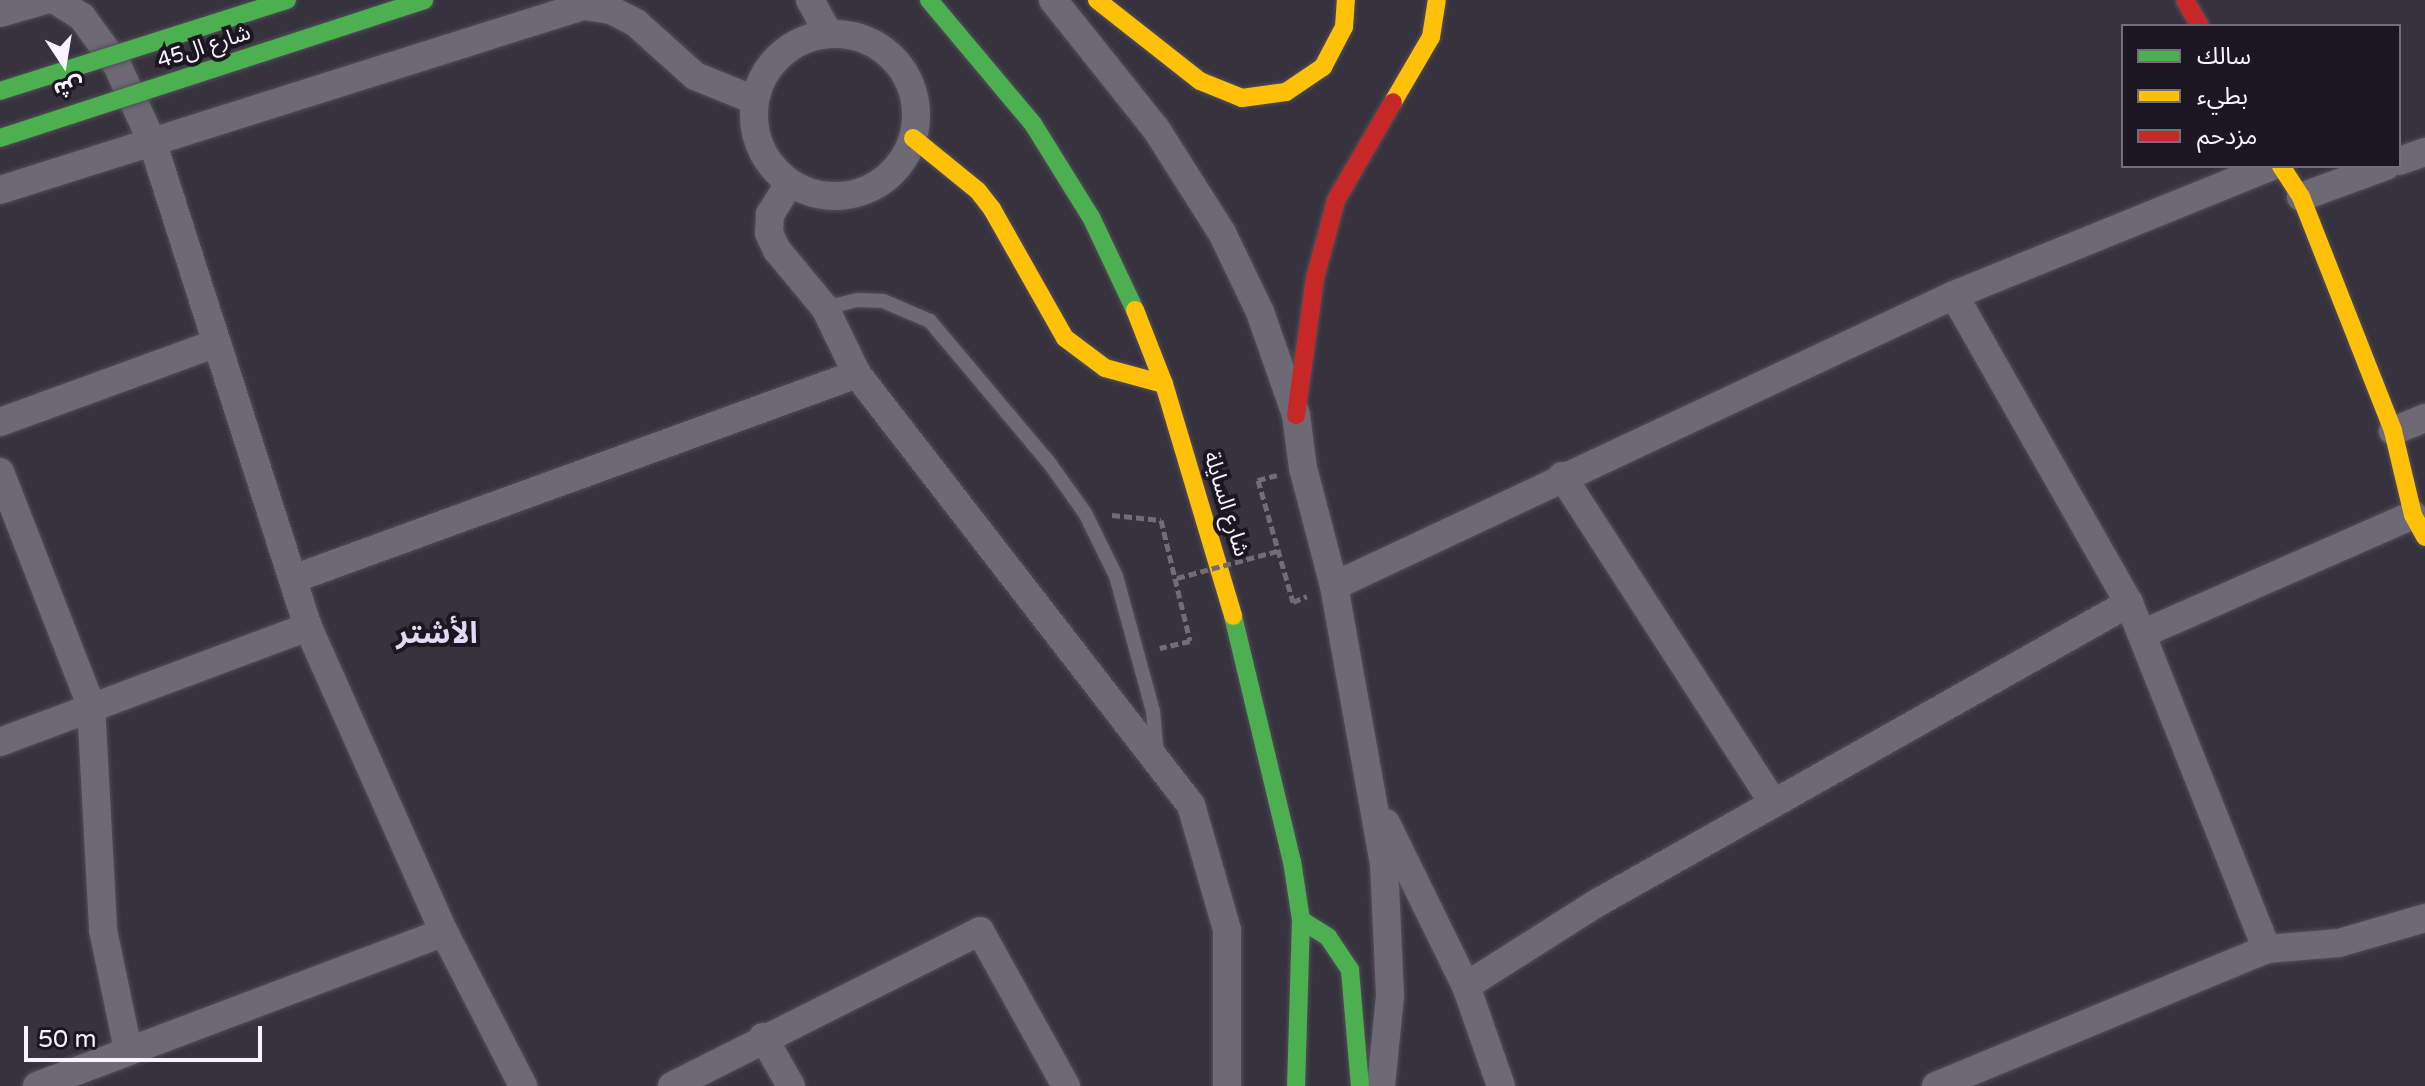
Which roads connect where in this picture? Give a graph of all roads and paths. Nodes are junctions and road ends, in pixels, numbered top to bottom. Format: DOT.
graph roads {
  1 [pos="45,0"];
  2 [pos="55,0"];
  3 [pos="287,0"];
  4 [pos="424,0"];
  5 [pos="810,0"];
  6 [pos="929,0"];
  7 [pos="1053,0"];
  8 [pos="1097,0"];
  9 [pos="1346,0"];
  10 [pos="1437,0"];
  11 [pos="2185,0"];
  12 [pos="0,13"];
  13 [pos="2199,24"];
  14 [pos="828,33"];
  15 [pos="0,91"];
  16 [pos="754,100"];
  17 [pos="0,138"];
  18 [pos="913,138"];
  19 [pos="153,144"];
  20 [pos="2425,152"];
  21 [pos="2401,160"];
  22 [pos="2267,168"];
  23 [pos="2282,168"];
  24 [pos="2381,168"];
  25 [pos="789,184"];
  26 [pos="0,190"];
  27 [pos="2301,197"];
  28 [pos="1954,295"];
  29 [pos="825,308"];
  30 [pos="217,343"];
  31 [pos="857,374"];
  32 [pos="1164,384"];
  33 [pos="1296,415"];
  34 [pos="2425,418"];
  35 [pos="0,422"];
  36 [pos="2393,431"];
  37 [pos="0,472"];
  38 [pos="1562,476"];
  39 [pos="1258,480"];
  40 [pos="1085,513"];
  41 [pos="2419,526"];
  42 [pos="1281,550"];
  43 [pos="1177,578"];
  44 [pos="293,579"];
  45 [pos="1334,586"];
  46 [pos="1293,602"];
  47 [pos="2129,603"];
  48 [pos="308,627"];
  49 [pos="2142,634"];
  50 [pos="1139,653"];
  51 [pos="91,705"];
  52 [pos="0,742"];
  53 [pos="1158,759"];
  54 [pos="1373,797"];
  55 [pos="1773,802"];
  56 [pos="2425,918"];
  57 [pos="1301,920"];
  58 [pos="444,932"];
  59 [pos="2267,949"];
  60 [pos="1466,986"];
  61 [pos="763,1037"];
  62 [pos="128,1050"];
  63 [pos="37,1086"];
  64 [pos="523,1086"];
  65 [pos="672,1086"];
  66 [pos="791,1086"];
  67 [pos="1066,1086"];
  68 [pos="1227,1086"];
  69 [pos="1296,1086"];
  70 [pos="1360,1086"];
  71 [pos="1381,1086"];
  72 [pos="1501,1086"];
  73 [pos="1936,1086"];
  1 -- 12 [label="street"];
  2 -- 19 [label="street"];
  3 -- 15 [label="main road, شارع ال45, bridge"];
  4 -- 17 [label="main road, شارع ال45, bridge"];
  5 -- 14 [label="street"];
  6 -- 32 [label="main road, شارع السايلة"];
  7 -- 33 [label="street"];
  8 -- 9 [label="main road"];
  10 -- 33 [label="main road"];
  11 -- 13 [label="main road"];
  14 -- 16 [label="street"];
  14 -- 18 [label="street"];
  16 -- 19 [label="street"];
  16 -- 25 [label="street"];
  18 -- 25 [label="street"];
  18 -- 32 [label="main road"];
  19 -- 26 [label="street"];
  19 -- 30 [label="street"];
  20 -- 21 [label="street"];
  22 -- 28 [label="street"];
  23 -- 27 [label="main road"];
  24 -- 27 [label="street"];
  25 -- 29 [label="street"];
  27 -- 36 [label="main road"];
  28 -- 38 [label="street"];
  28 -- 47 [label="street"];
  29 -- 31 [label="street"];
  29 -- 40 [label="lane"];
  30 -- 35 [label="street"];
  30 -- 44 [label="street"];
  31 -- 44 [label="street"];
  31 -- 53 [label="street"];
  32 -- 57 [label="main road, شارع السايلة"];
  33 -- 45 [label="street"];
  34 -- 36 [label="street"];
  36 -- 41 [label="main road"];
  37 -- 51 [label="street"];
  38 -- 45 [label="street"];
  38 -- 55 [label="street"];
  39 -- 42 [label="path"];
  40 -- 43 [label="path"];
  40 -- 50 [label="lane"];
  41 -- 49 [label="street"];
  42 -- 43 [label="path, bridge"];
  42 -- 46 [label="path"];
  43 -- 50 [label="path"];
  44 -- 48 [label="street"];
  45 -- 54 [label="street"];
  47 -- 49 [label="street"];
  47 -- 55 [label="street"];
  48 -- 51 [label="street"];
  48 -- 58 [label="street"];
  49 -- 59 [label="street"];
  50 -- 53 [label="lane"];
  51 -- 52 [label="street"];
  51 -- 62 [label="street"];
  53 -- 68 [label="street"];
  54 -- 60 [label="street"];
  54 -- 71 [label="street"];
  55 -- 60 [label="street"];
  56 -- 59 [label="street"];
  57 -- 69 [label="main road, شارع السايلة"];
  57 -- 70 [label="main road"];
  58 -- 62 [label="street"];
  58 -- 64 [label="street"];
  59 -- 73 [label="street"];
  60 -- 72 [label="street"];
  61 -- 65 [label="street"];
  61 -- 66 [label="street"];
  61 -- 67 [label="street"];
  62 -- 63 [label="street"];
}
